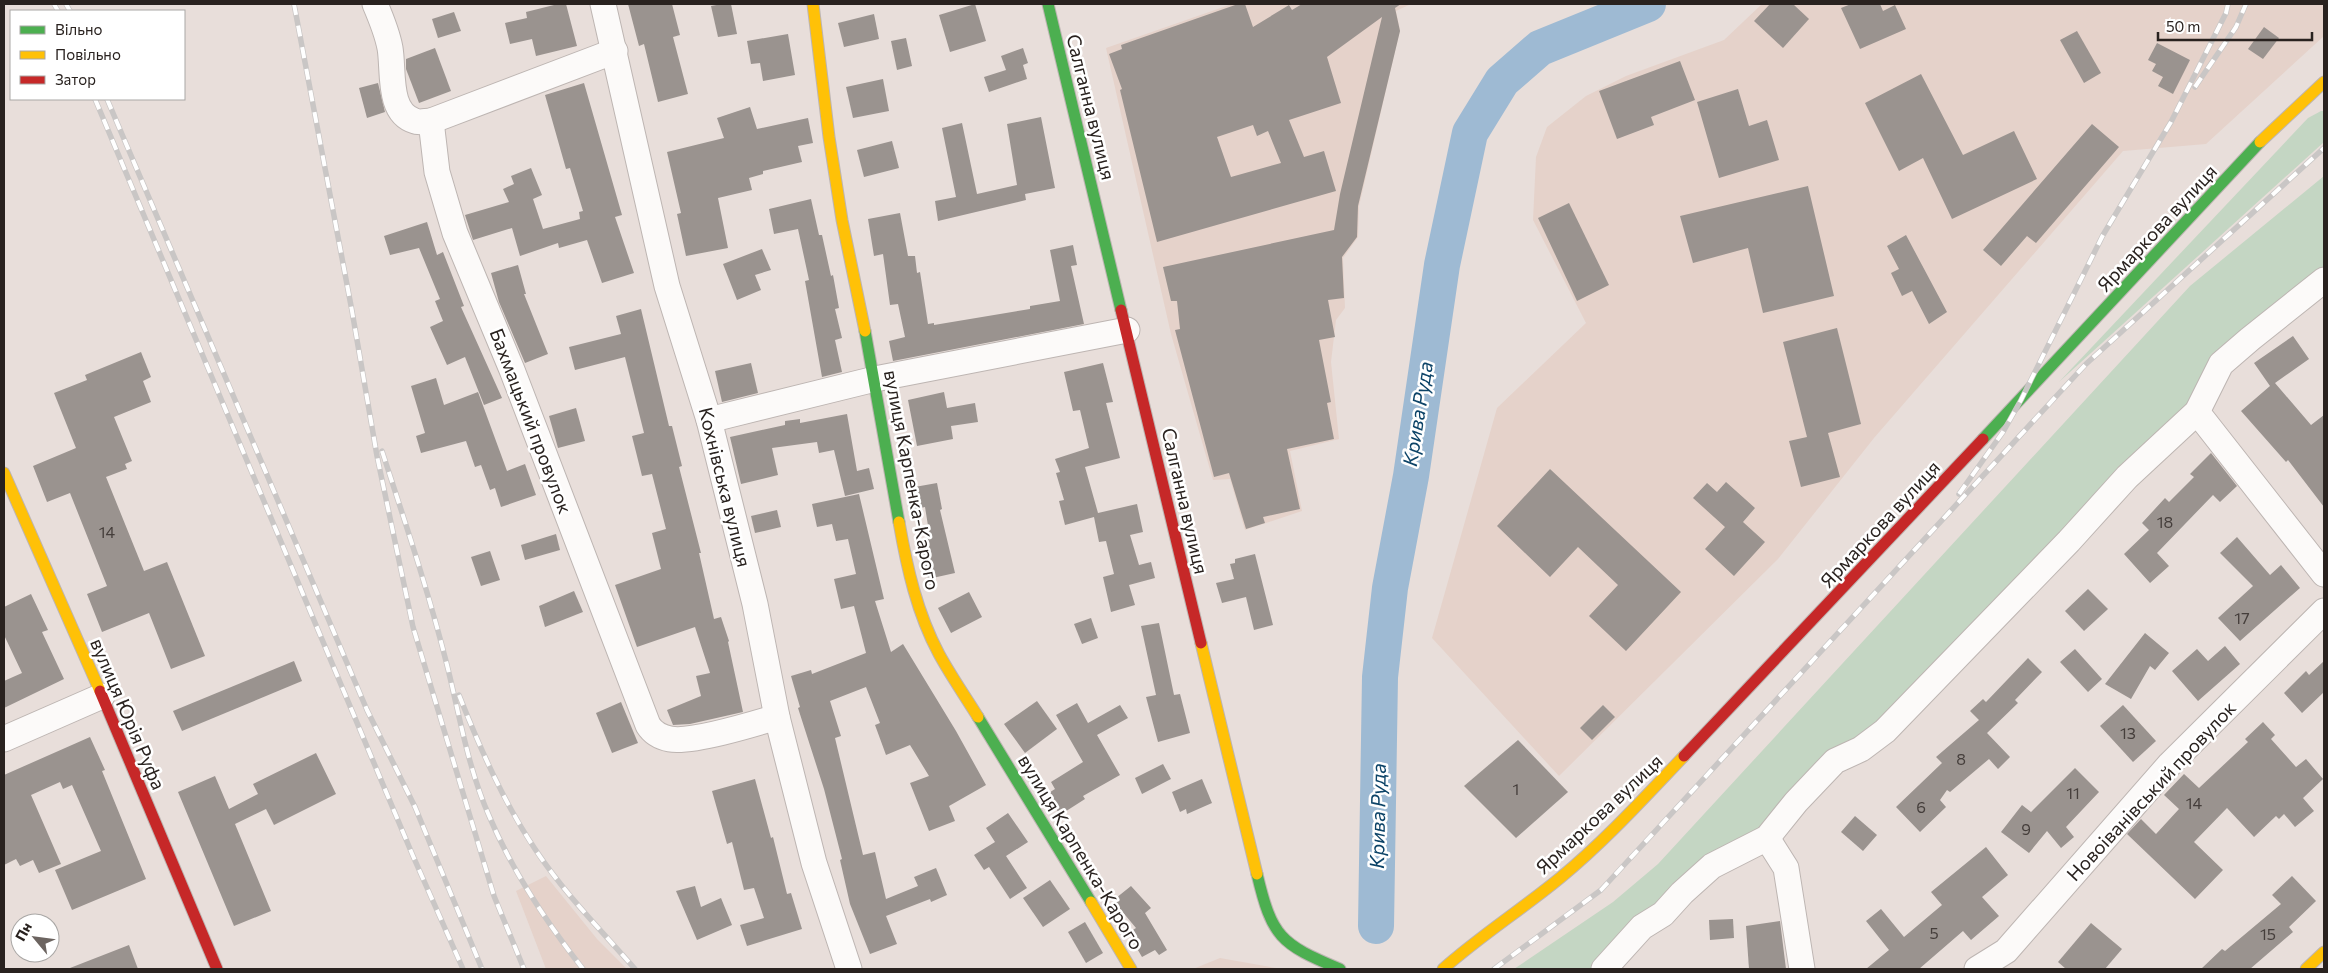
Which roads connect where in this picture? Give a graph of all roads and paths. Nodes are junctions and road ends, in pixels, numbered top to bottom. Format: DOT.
graph roads {
  1 [pos="375,4"];
  2 [pos="603,4"];
  3 [pos="813,4"];
  4 [pos="1048,4"];
  5 [pos="615,50"];
  6 [pos="2324,82"];
  7 [pos="431,121"];
  8 [pos="2324,280"];
  9 [pos="1127,330"];
  10 [pos="875,379"];
  11 [pos="2197,412"];
  12 [pos="709,420"];
  13 [pos="4,473"];
  14 [pos="2324,574"];
  15 [pos="2324,611"];
  16 [pos="102,696"];
  17 [pos="777,717"];
  18 [pos="4,739"];
  19 [pos="1767,838"];
  20 [pos="2324,952"];
  21 [pos="217,969"];
  22 [pos="849,969"];
  23 [pos="1131,969"];
  24 [pos="1340,969"];
  25 [pos="1443,969"];
  26 [pos="1604,969"];
  27 [pos="1802,969"];
  28 [pos="1977,969"];
  29 [pos="2306,969"];
  1 -- 7 [label="street"];
  2 -- 5 [label="street, Кохнівська вулиця"];
  3 -- 10 [label="street, вулиця Карпенка-Карого"];
  4 -- 9 [label="street, Салганна вулиця"];
  5 -- 7 [label="street"];
  5 -- 12 [label="street, Кохнівська вулиця"];
  6 -- 25 [label="street, Ярмаркова вулиця"];
  7 -- 17 [label="street, Бахмацький провулок"];
  8 -- 11 [label="street"];
  9 -- 10 [label="street"];
  9 -- 24 [label="street, Салганна вулиця"];
  10 -- 12 [label="street"];
  10 -- 23 [label="street, вулиця Карпенка-Карого"];
  11 -- 14 [label="street"];
  11 -- 19 [label="street"];
  12 -- 17 [label="street, Кохнівська вулиця"];
  13 -- 16 [label="street, вулиця Юрія Руфа"];
  15 -- 28 [label="street, Новоіванівський провулок"];
  16 -- 18 [label="street"];
  16 -- 21 [label="street, вулиця Юрія Руфа"];
  17 -- 22 [label="street, Кохнівська вулиця"];
  19 -- 26 [label="street"];
  19 -- 27 [label="street"];
  20 -- 29 [label="street"];
}
